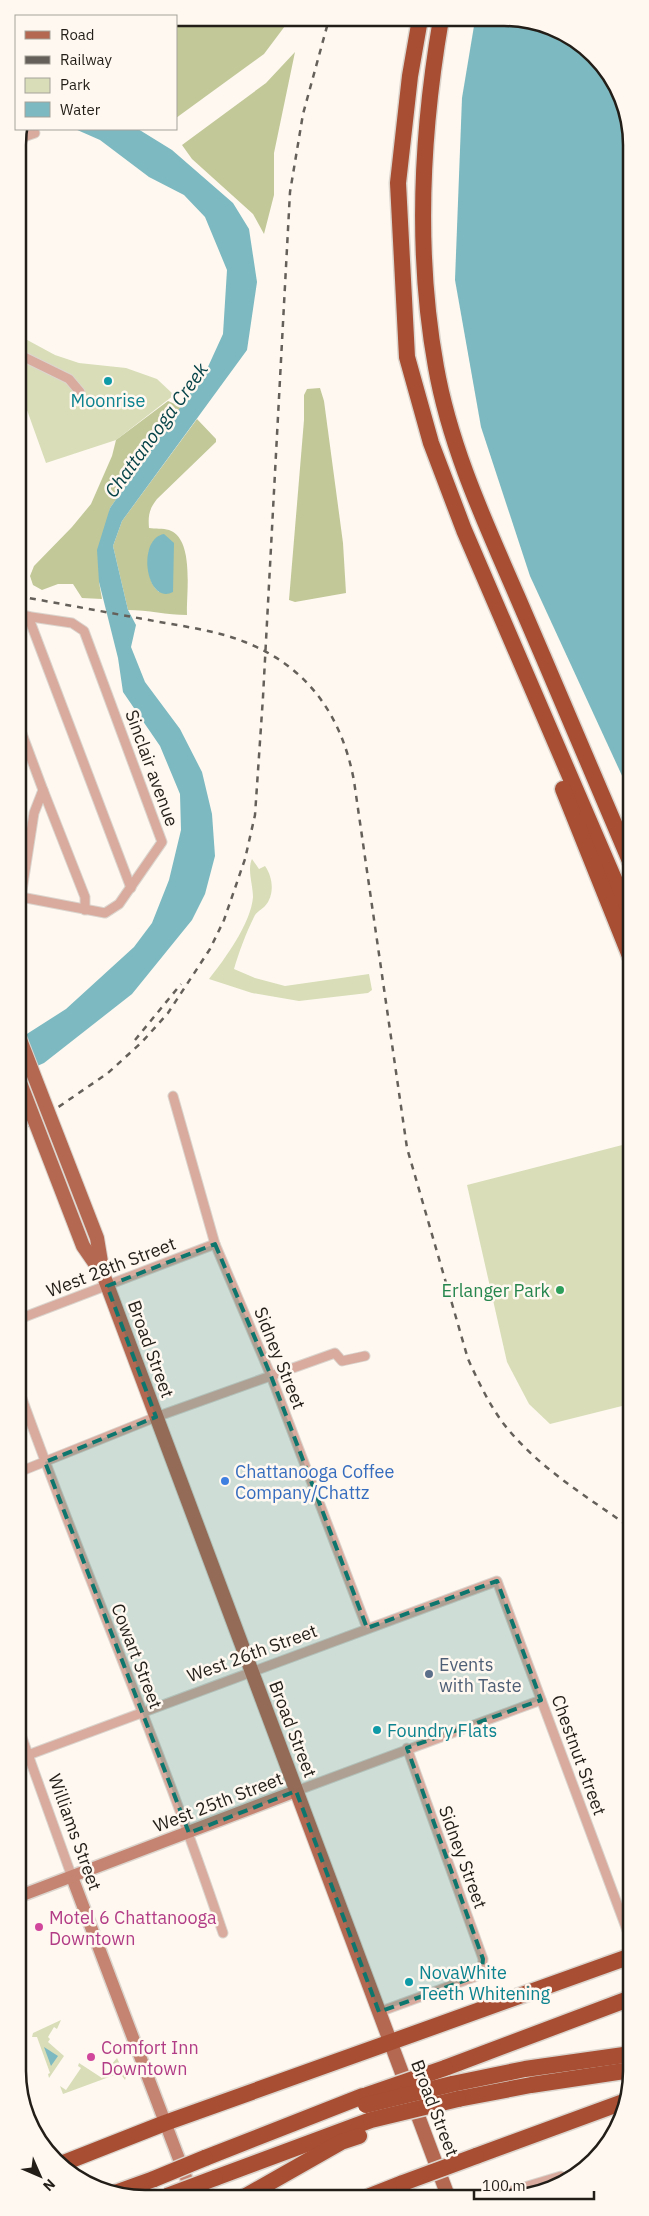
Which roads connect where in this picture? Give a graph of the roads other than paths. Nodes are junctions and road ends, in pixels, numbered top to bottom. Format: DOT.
graph roads {
  1 [pos="419,26"];
  2 [pos="440,26"];
  3 [pos="36,133"];
  4 [pos="27,136"];
  5 [pos="27,358"];
  6 [pos="80,392"];
  7 [pos="27,617"];
  8 [pos="27,625"];
  9 [pos="542,713"];
  10 [pos="27,746"];
  11 [pos="43,790"];
  12 [pos="623,843"];
  13 [pos="27,861"];
  14 [pos="131,888"];
  15 [pos="27,898"];
  16 [pos="623,899"];
  17 [pos="85,910"];
  18 [pos="623,937"];
  19 [pos="27,1057"];
  20 [pos="173,1096"];
  21 [pos="27,1100"];
  22 [pos="215,1244"];
  23 [pos="105,1280"];
  24 [pos="26,1315"];
  25 [pos="365,1356"];
  26 [pos="271,1376"];
  27 [pos="26,1410"];
  28 [pos="156,1417"];
  29 [pos="45,1462"];
  30 [pos="26,1469"];
  31 [pos="497,1581"];
  32 [pos="367,1628"];
  33 [pos="251,1671"];
  34 [pos="541,1700"];
  35 [pos="141,1712"];
  36 [pos="407,1748"];
  37 [pos="26,1755"];
  38 [pos="26,1761"];
  39 [pos="296,1791"];
  40 [pos="190,1833"];
  41 [pos="72,1877"];
  42 [pos="26,1894"];
  43 [pos="622,1917"];
  44 [pos="223,1933"];
  45 [pos="622,1959"];
  46 [pos="622,2001"];
  47 [pos="379,2012"];
  48 [pos="391,2043"];
  49 [pos="622,2055"];
  50 [pos="622,2072"];
  51 [pos="457,2096"];
  52 [pos="618,2104"];
  53 [pos="369,2113"];
  54 [pos="165,2123"];
  55 [pos="68,2161"];
  56 [pos="557,2177"];
  57 [pos="403,2183"];
  58 [pos="128,2188"];
  59 [pos="517,2189"];
  60 [pos="183,2190"];
  61 [pos="191,2190"];
  62 [pos="257,2190"];
  63 [pos="385,2190"];
  64 [pos="393,2190"];
  65 [pos="446,2190"];
  1 -- 9 [label="highway"];
  2 -- 12 [label="highway"];
  3 -- 4 [label="street"];
  5 -- 6 [label="street"];
  7 -- 14 [label="street, Sinclair avenue"];
  8 -- 14 [label="street"];
  9 -- 16 [label="highway"];
  9 -- 18 [label="highway"];
  10 -- 11 [label="street"];
  11 -- 13 [label="street, Sinclair avenue"];
  11 -- 17 [label="street"];
  14 -- 17 [label="street, Sinclair avenue"];
  15 -- 17 [label="street, Sinclair avenue"];
  19 -- 23 [label="main road, Broad Street, bridge"];
  20 -- 22 [label="street, Sidney Street"];
  21 -- 23 [label="main road, Broad Street, bridge"];
  22 -- 23 [label="street, West 28th Street"];
  22 -- 26 [label="street, Sidney Street"];
  23 -- 24 [label="street, West 28th Street"];
  23 -- 28 [label="main road, Broad Street"];
  25 -- 26 [label="street"];
  26 -- 28 [label="street"];
  26 -- 32 [label="street, Sidney Street"];
  27 -- 29 [label="street, Cowart Street"];
  28 -- 29 [label="street"];
  28 -- 33 [label="main road, Broad Street"];
  29 -- 30 [label="street"];
  29 -- 35 [label="street, Cowart Street"];
  31 -- 32 [label="street, West 26th Street"];
  31 -- 34 [label="street, Chestnut Street"];
  32 -- 33 [label="street, West 26th Street"];
  33 -- 35 [label="street, West 26th Street"];
  33 -- 39 [label="main road, Broad Street"];
  34 -- 36 [label="street, West 25th Street"];
  34 -- 43 [label="street, Chestnut Street"];
  35 -- 37 [label="street, West 26th Street"];
  35 -- 40 [label="street, Cowart Street"];
  36 -- 39 [label="street, West 25th Street"];
  36 -- 47 [label="street, Sidney Street"];
  38 -- 41 [label="street, Williams Street"];
  39 -- 40 [label="street, West 25th Street"];
  39 -- 47 [label="main road, Broad Street"];
  40 -- 41 [label="street, West 25th Street"];
  40 -- 44 [label="street, Cowart Street"];
  41 -- 42 [label="street, West 25th Street"];
  41 -- 54 [label="street, Williams Street"];
  45 -- 48 [label="highway"];
  46 -- 53 [label="highway, bridge"];
  47 -- 48 [label="main road, Broad Street"];
  48 -- 54 [label="highway"];
  48 -- 65 [label="main road, Broad Street"];
  49 -- 51 [label="highway"];
  50 -- 51 [label="highway"];
  51 -- 53 [label="highway, bridge"];
  51 -- 53 [label="highway"];
  52 -- 57 [label="highway, bridge"];
  53 -- 58 [label="highway, bridge"];
  53 -- 60 [label="highway, bridge"];
  53 -- 62 [label="highway"];
  54 -- 55 [label="highway"];
  54 -- 61 [label="street, Williams Street"];
  56 -- 59 [label="street"];
  57 -- 63 [label="highway"];
  57 -- 64 [label="highway"];
}
